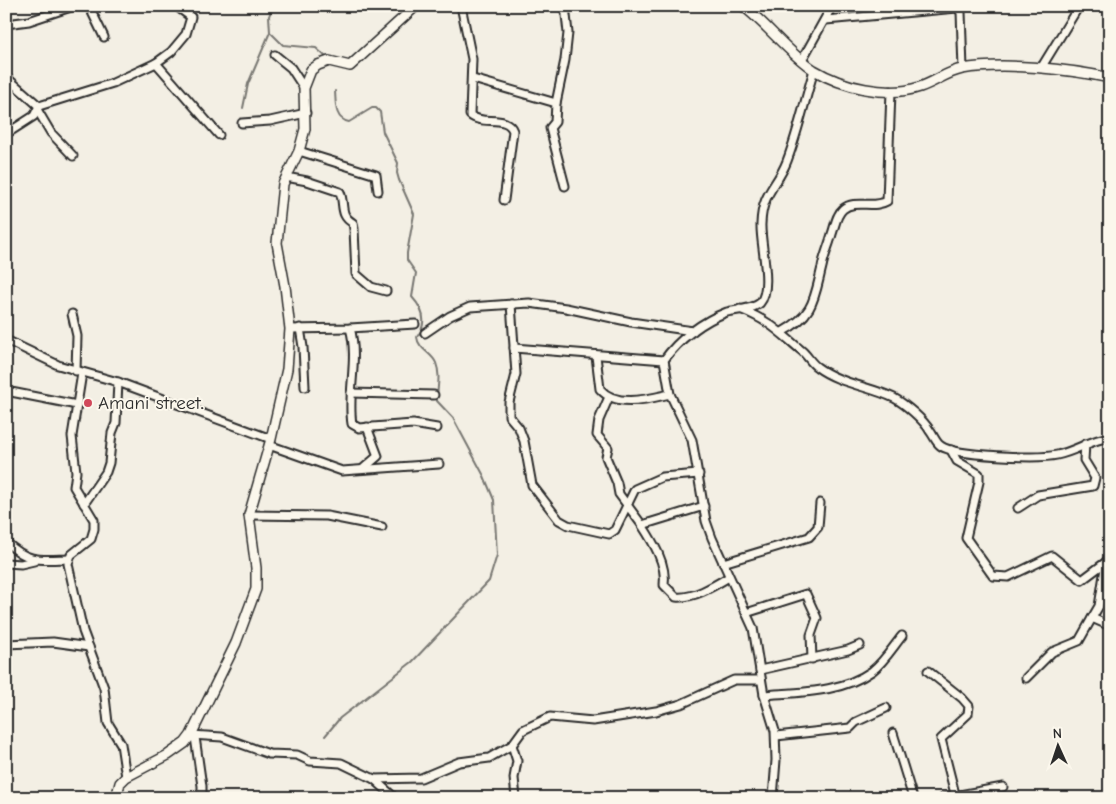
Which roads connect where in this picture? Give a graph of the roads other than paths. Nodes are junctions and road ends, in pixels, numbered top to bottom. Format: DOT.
graph roads {
  1 [pos="74,6"];
  2 [pos="89,6"];
  3 [pos="176,6"];
  4 [pos="416,6"];
  5 [pos="460,6"];
  6 [pos="565,6"];
  7 [pos="743,6"];
  8 [pos="832,6"];
  9 [pos="1079,6"];
  10 [pos="826,20"];
  11 [pos="6,24"];
  12 [pos="104,37"];
  13 [pos="275,55"];
  14 [pos="802,60"];
  15 [pos="156,63"];
  16 [pos="1041,68"];
  17 [pos="963,69"];
  18 [pos="814,70"];
  19 [pos="6,78"];
  20 [pos="1110,78"];
  21 [pos="473,79"];
  22 [pos="304,88"];
  23 [pos="891,91"];
  24 [pos="556,103"];
  25 [pos="38,108"];
  26 [pos="306,113"];
  27 [pos="242,123"];
  28 [pos="6,134"];
  29 [pos="219,135"];
  30 [pos="299,151"];
  31 [pos="73,156"];
  32 [pos="286,177"];
  33 [pos="564,186"];
  34 [pos="378,192"];
  35 [pos="504,200"];
  36 [pos="386,291"];
  37 [pos="511,304"];
  38 [pos="740,308"];
  39 [pos="72,314"];
  40 [pos="415,324"];
  41 [pos="300,328"];
  42 [pos="350,328"];
  43 [pos="290,329"];
  44 [pos="694,330"];
  45 [pos="425,332"];
  46 [pos="782,332"];
  47 [pos="6,340"];
  48 [pos="514,348"];
  49 [pos="596,356"];
  50 [pos="664,360"];
  51 [pos="79,372"];
  52 [pos="118,382"];
  53 [pos="306,387"];
  54 [pos="6,391"];
  55 [pos="351,393"];
  56 [pos="670,394"];
  57 [pos="434,395"];
  58 [pos="609,397"];
  59 [pos="77,405"];
  60 [pos="367,428"];
  61 [pos="437,428"];
  62 [pos="1110,437"];
  63 [pos="270,442"];
  64 [pos="1085,444"];
  65 [pos="950,450"];
  66 [pos="439,464"];
  67 [pos="364,469"];
  68 [pos="699,474"];
  69 [pos="820,503"];
  70 [pos="84,504"];
  71 [pos="628,506"];
  72 [pos="704,506"];
  73 [pos="1018,508"];
  74 [pos="248,515"];
  75 [pos="642,525"];
  76 [pos="382,527"];
  77 [pos="6,542"];
  78 [pos="68,559"];
  79 [pos="1108,559"];
  80 [pos="34,561"];
  81 [pos="6,563"];
  82 [pos="723,563"];
  83 [pos="729,577"];
  84 [pos="746,613"];
  85 [pos="1092,618"];
  86 [pos="1110,626"];
  87 [pos="902,636"];
  88 [pos="6,644"];
  89 [pos="860,645"];
  90 [pos="88,647"];
  91 [pos="812,659"];
  92 [pos="760,670"];
  93 [pos="928,671"];
  94 [pos="1026,678"];
  95 [pos="762,680"];
  96 [pos="764,695"];
  97 [pos="886,708"];
  98 [pos="893,733"];
  99 [pos="193,736"];
  100 [pos="776,736"];
  101 [pos="512,746"];
  102 [pos="126,776"];
  103 [pos="374,779"];
  104 [pos="1003,787"];
  105 [pos="955,794"];
  106 [pos="116,798"];
  107 [pos="202,798"];
  108 [pos="395,798"];
  109 [pos="516,798"];
  110 [pos="773,798"];
  111 [pos="913,798"];
  112 [pos="943,798"];
  1 -- 11 [label="street"];
  2 -- 12 [label="street"];
  3 -- 15 [label="street"];
  4 -- 22 [label="street"];
  5 -- 21 [label="street"];
  6 -- 24 [label="street"];
  7 -- 14 [label="street"];
  8 -- 10 [label="street"];
  9 -- 16 [label="street"];
  10 -- 14 [label="street"];
  10 -- 17 [label="street"];
  13 -- 22 [label="street"];
  14 -- 18 [label="street"];
  15 -- 25 [label="street"];
  15 -- 29 [label="street"];
  16 -- 17 [label="street"];
  16 -- 20 [label="street"];
  17 -- 23 [label="street"];
  18 -- 23 [label="street"];
  18 -- 38 [label="street"];
  19 -- 25 [label="street"];
  21 -- 24 [label="street"];
  21 -- 35 [label="street"];
  22 -- 26 [label="street"];
  23 -- 46 [label="street"];
  24 -- 33 [label="street"];
  25 -- 28 [label="street"];
  25 -- 31 [label="street"];
  26 -- 27 [label="street"];
  26 -- 30 [label="street"];
  30 -- 32 [label="street"];
  30 -- 34 [label="street"];
  32 -- 36 [label="street"];
  32 -- 43 [label="street"];
  37 -- 44 [label="street"];
  37 -- 45 [label="street"];
  37 -- 48 [label="street"];
  38 -- 44 [label="street"];
  38 -- 46 [label="street"];
  39 -- 51 [label="street"];
  40 -- 42 [label="street"];
  41 -- 42 [label="street"];
  41 -- 43 [label="street"];
  41 -- 53 [label="street"];
  42 -- 55 [label="street"];
  43 -- 63 [label="street"];
  44 -- 50 [label="street"];
  46 -- 65 [label="street"];
  47 -- 51 [label="street"];
  48 -- 49 [label="street"];
  48 -- 71 [label="street"];
  49 -- 50 [label="street"];
  49 -- 58 [label="street"];
  50 -- 56 [label="street"];
  51 -- 52 [label="street"];
  51 -- 59 [label="street"];
  52 -- 63 [label="street"];
  52 -- 70 [label="street"];
  54 -- 59 [label="street"];
  55 -- 57 [label="street"];
  55 -- 60 [label="street"];
  56 -- 58 [label="street"];
  56 -- 68 [label="street"];
  58 -- 71 [label="street"];
  59 -- 70 [label="street"];
  60 -- 61 [label="street"];
  60 -- 67 [label="street"];
  62 -- 64 [label="street"];
  63 -- 67 [label="street"];
  63 -- 74 [label="street"];
  64 -- 65 [label="street"];
  64 -- 73 [label="street"];
  65 -- 79 [label="street"];
  66 -- 67 [label="street"];
  68 -- 71 [label="street"];
  68 -- 72 [label="street"];
  69 -- 82 [label="street"];
  70 -- 78 [label="street"];
  71 -- 75 [label="street"];
  72 -- 75 [label="street"];
  72 -- 82 [label="street"];
  74 -- 76 [label="street"];
  74 -- 99 [label="street"];
  75 -- 83 [label="street"];
  77 -- 80 [label="street"];
  78 -- 80 [label="street"];
  78 -- 90 [label="street"];
  79 -- 85 [label="street"];
  80 -- 81 [label="street"];
  82 -- 83 [label="street"];
  83 -- 84 [label="street"];
  84 -- 91 [label="street"];
  84 -- 92 [label="street"];
  85 -- 86 [label="street"];
  85 -- 94 [label="street"];
  87 -- 96 [label="street"];
  88 -- 90 [label="street"];
  89 -- 91 [label="street"];
  90 -- 102 [label="street"];
  91 -- 92 [label="street"];
  92 -- 95 [label="street"];
  93 -- 105 [label="street"];
  95 -- 96 [label="street"];
  95 -- 101 [label="street"];
  96 -- 100 [label="street"];
  97 -- 100 [label="street"];
  98 -- 111 [label="street"];
  99 -- 102 [label="street"];
  99 -- 103 [label="street"];
  99 -- 107 [label="street"];
  100 -- 110 [label="street"];
  101 -- 103 [label="street"];
  101 -- 109 [label="street"];
  102 -- 106 [label="street"];
  103 -- 108 [label="street"];
  104 -- 105 [label="street"];
  105 -- 112 [label="street"];
}
